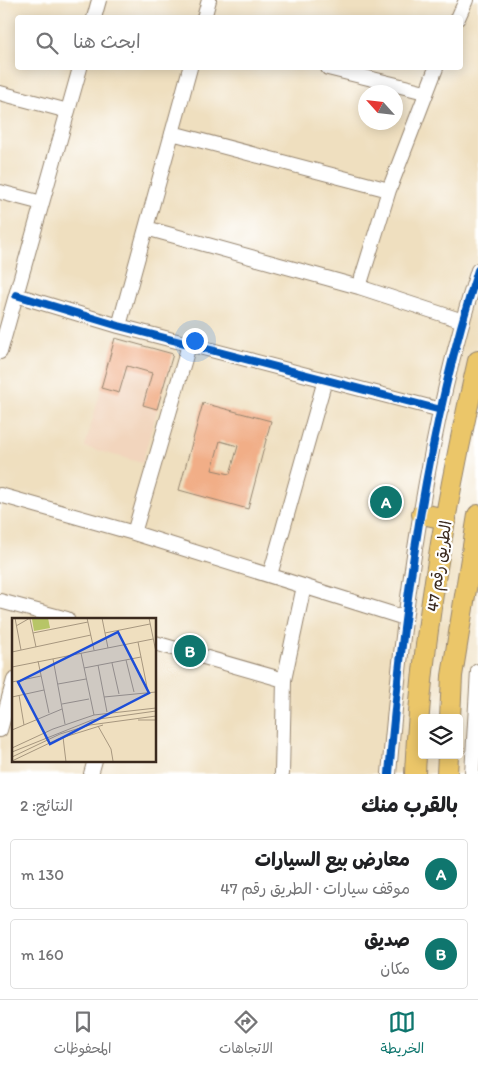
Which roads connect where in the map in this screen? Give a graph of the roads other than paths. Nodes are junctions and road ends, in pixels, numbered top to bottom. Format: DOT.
graph roads {
  1 [pos="99,0"];
  2 [pos="209,0"];
  3 [pos="461,1"];
  4 [pos="95,15"];
  5 [pos="205,15"];
  6 [pos="459,15"];
  7 [pos="79,70"];
  8 [pos="189,70"];
  9 [pos="336,70"];
  10 [pos="435,70"];
  11 [pos="425,92"];
  12 [pos="0,93"];
  13 [pos="68,111"];
  14 [pos="172,134"];
  15 [pos="389,190"];
  16 [pos="0,192"];
  17 [pos="42,203"];
  18 [pos="146,228"];
  19 [pos="478,270"];
  20 [pos="359,287"];
  21 [pos="16,295"];
  22 [pos="463,321"];
  23 [pos="119,326"];
  24 [pos="189,345"];
  25 [pos="0,352"];
  26 [pos="478,361"];
  27 [pos="325,380"];
  28 [pos="441,410"];
  29 [pos="0,496"];
  30 [pos="422,514"];
  31 [pos="478,515"];
  32 [pos="446,519"];
  33 [pos="134,533"];
  34 [pos="270,575"];
  35 [pos="304,586"];
  36 [pos="0,601"];
  37 [pos="32,614"];
  38 [pos="60,618"];
  39 [pos="405,618"];
  40 [pos="156,643"];
  41 [pos="478,671"];
  42 [pos="423,673"];
  43 [pos="452,676"];
  44 [pos="284,680"];
  45 [pos="12,687"];
  46 [pos="450,714"];
  47 [pos="0,730"];
  48 [pos="448,759"];
  49 [pos="282,774"];
  50 [pos="389,774"];
  51 [pos="415,774"];
  52 [pos="447,774"];
  53 [pos="472,774"];
  1 -- 4 [label="street"];
  2 -- 5 [label="street"];
  3 -- 6 [label="street"];
  7 -- 13 [label="street"];
  8 -- 14 [label="street"];
  9 -- 11 [label="street"];
  10 -- 11 [label="street"];
  11 -- 15 [label="street"];
  12 -- 13 [label="street"];
  13 -- 17 [label="street"];
  14 -- 15 [label="street"];
  14 -- 18 [label="street"];
  15 -- 20 [label="street"];
  16 -- 17 [label="street"];
  17 -- 21 [label="street"];
  18 -- 20 [label="street"];
  18 -- 23 [label="street"];
  19 -- 22 [label="street"];
  20 -- 22 [label="street"];
  21 -- 23 [label="street"];
  21 -- 25 [label="street"];
  22 -- 28 [label="street"];
  23 -- 24 [label="street"];
  24 -- 27 [label="street"];
  24 -- 33 [label="street"];
  26 -- 32 [label="highway, الطريق رقم 47"];
  27 -- 28 [label="street"];
  27 -- 34 [label="street"];
  28 -- 30 [label="street"];
  29 -- 33 [label="street"];
  30 -- 32 [label="highway"];
  30 -- 39 [label="street"];
  31 -- 43 [label="highway, الطريق رقم 47"];
  32 -- 42 [label="highway, الطريق رقم 47"];
  33 -- 34 [label="street"];
  34 -- 35 [label="street"];
  35 -- 39 [label="street"];
  35 -- 44 [label="street"];
  36 -- 37 [label="street"];
  37 -- 38 [label="street"];
  39 -- 50 [label="street"];
  40 -- 44 [label="street"];
  41 -- 53 [label="street"];
  42 -- 43 [label="highway"];
  42 -- 51 [label="highway, الطريق رقم 47"];
  43 -- 46 [label="highway, الطريق رقم 47"];
  44 -- 49 [label="street"];
  45 -- 47 [label="street"];
  48 -- 52 [label="highway"];
}
